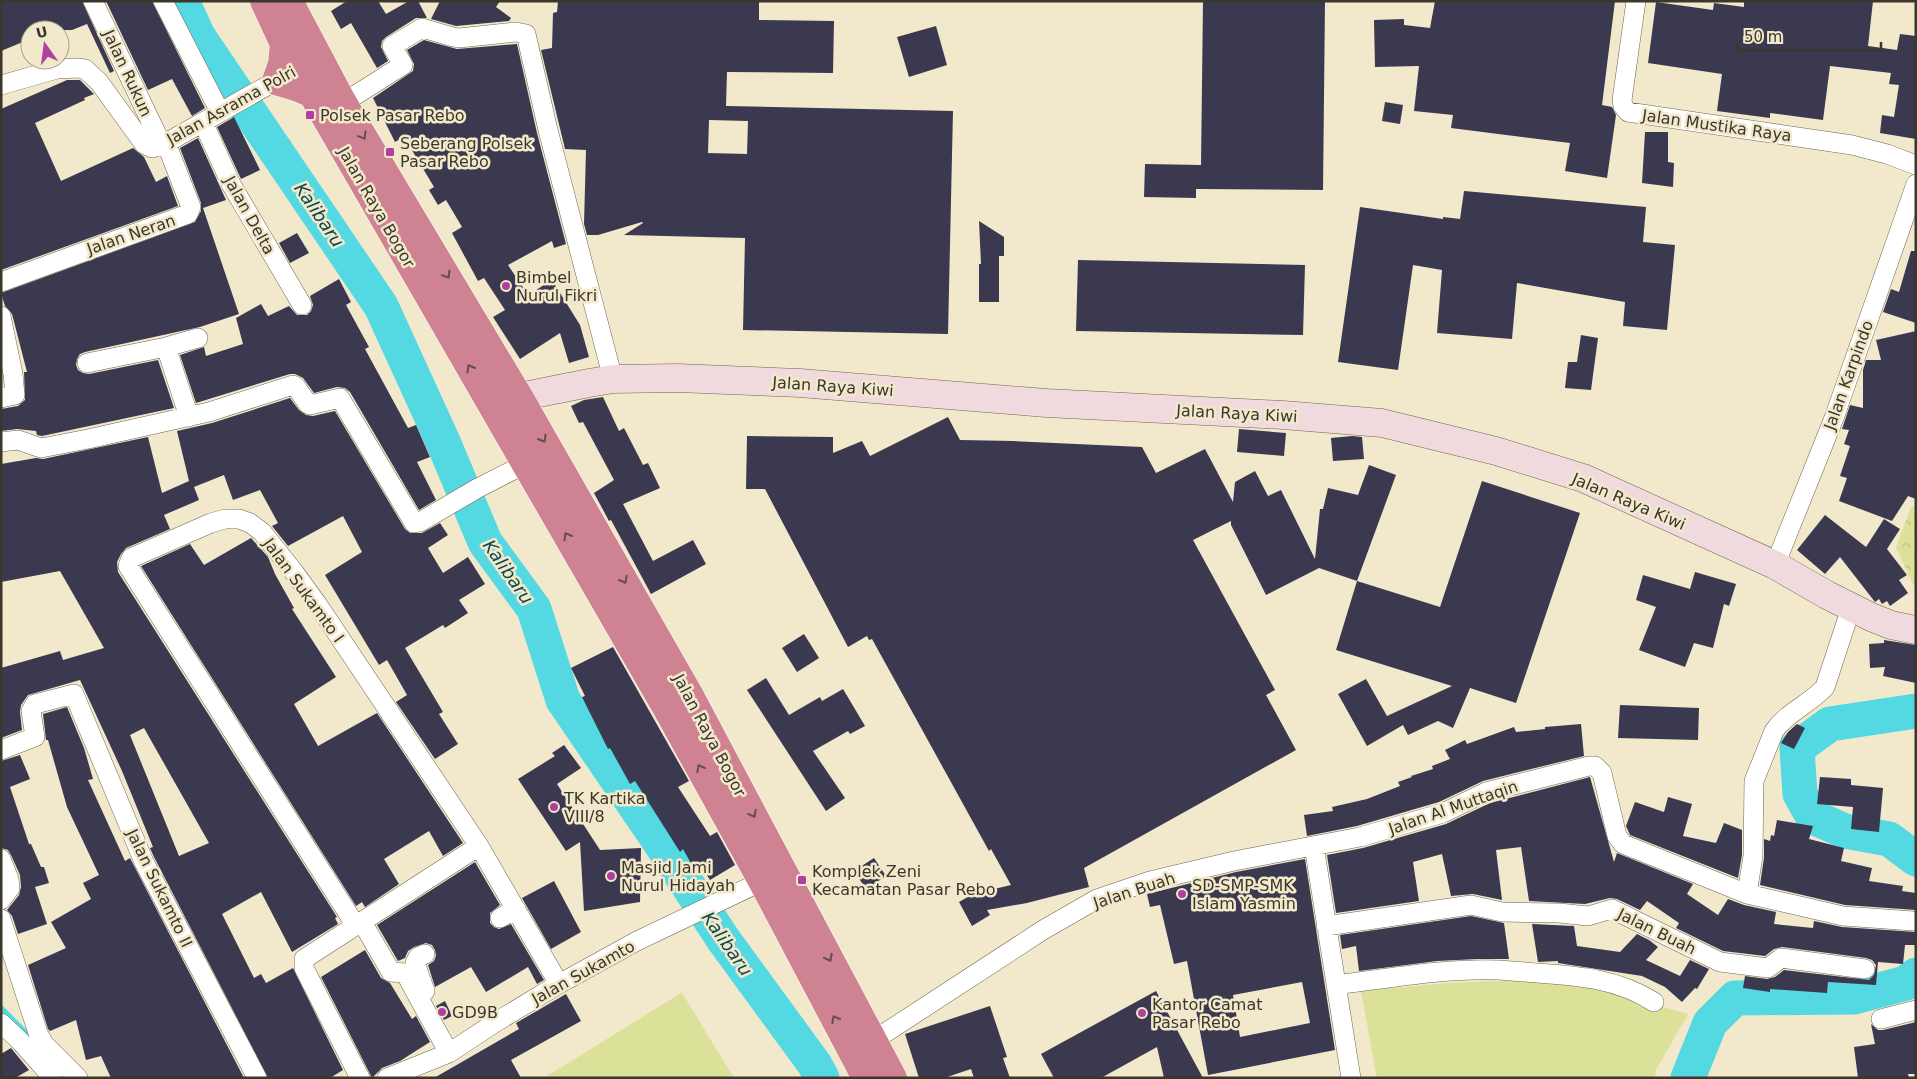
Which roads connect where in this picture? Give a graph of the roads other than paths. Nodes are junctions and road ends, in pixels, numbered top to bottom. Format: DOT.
graph roads {
  1 [pos="93,1"];
  2 [pos="163,1"];
  3 [pos="264,1"];
  4 [pos="289,1"];
  5 [pos="1636,1"];
  6 [pos="287,75"];
  7 [pos="1,85"];
  8 [pos="343,102"];
  9 [pos="227,109"];
  10 [pos="203,122"];
  11 [pos="158,144"];
  12 [pos="1916,165"];
  13 [pos="1916,184"];
  14 [pos="1,282"];
  15 [pos="302,305"];
  16 [pos="1,316"];
  17 [pos="198,338"];
  18 [pos="166,347"];
  19 [pos="87,363"];
  20 [pos="613,380"];
  21 [pos="519,397"];
  22 [pos="1,398"];
  23 [pos="495,410"];
  24 [pos="189,417"];
  25 [pos="1,442"];
  26 [pos="525,464"];
  27 [pos="1775,565"];
  28 [pos="1850,608"];
  29 [pos="1916,630"];
  30 [pos="1,750"];
  31 [pos="479,846"];
  32 [pos="1314,846"];
  33 [pos="1,859"];
  34 [pos="773,876"];
  35 [pos="1747,894"];
  36 [pos="1,900"];
  37 [pos="1,919"];
  38 [pos="1913,921"];
  39 [pos="359,924"];
  40 [pos="1326,926"];
  41 [pos="425,954"];
  42 [pos="1864,969"];
  43 [pos="559,984"];
  44 [pos="1336,985"];
  45 [pos="421,1001"];
  46 [pos="1654,1002"];
  47 [pos="1916,1010"];
  48 [pos="1881,1018"];
  49 [pos="1,1023"];
  50 [pos="863,1046"];
  51 [pos="449,1053"];
  52 [pos="53,1078"];
  53 [pos="78,1078"];
  54 [pos="257,1078"];
  55 [pos="360,1078"];
  56 [pos="387,1078"];
  57 [pos="866,1078"];
  58 [pos="893,1078"];
  59 [pos="1351,1078"];
  1 -- 11 [label="street, Jalan Rukun"];
  2 -- 9 [label="street"];
  3 -- 6 [label="highway, Jalan Raya Bogor"];
  4 -- 6 [label="highway, Jalan Raya Bogor"];
  5 -- 12 [label="street, Jalan Mustika Raya"];
  6 -- 8 [label="highway, Jalan Raya Bogor"];
  6 -- 9 [label="street, Jalan Asrama Polri"];
  23 -- 6 [label="highway, Jalan Raya Bogor, one-way"];
  7 -- 11 [label="street"];
  8 -- 20 [label="street"];
  8 -- 21 [label="highway, Jalan Raya Bogor, one-way"];
  9 -- 10 [label="street, Jalan Asrama Polri"];
  10 -- 11 [label="street, Jalan Asrama Polri"];
  10 -- 15 [label="street, Jalan Delta"];
  11 -- 14 [label="street, Jalan Neran"];
  13 -- 27 [label="street, Jalan Karpindo"];
  16 -- 22 [label="street"];
  17 -- 18 [label="street"];
  18 -- 19 [label="street"];
  18 -- 24 [label="street"];
  20 -- 21 [label="street, Jalan Raya Kiwi"];
  20 -- 27 [label="street, Jalan Raya Kiwi"];
  21 -- 23 [label="street"];
  21 -- 34 [label="highway, Jalan Raya Bogor, one-way"];
  23 -- 26 [label="highway, Jalan Raya Bogor"];
  24 -- 25 [label="street"];
  24 -- 26 [label="street"];
  34 -- 26 [label="highway, Jalan Raya Bogor, one-way"];
  27 -- 28 [label="street, Jalan Raya Kiwi"];
  28 -- 29 [label="street, Jalan Raya Kiwi"];
  28 -- 35 [label="street"];
  30 -- 54 [label="street, Jalan Sukamto II"];
  31 -- 39 [label="street"];
  31 -- 39 [label="street, Jalan Sukamto I"];
  31 -- 43 [label="street, Jalan Sukamto I"];
  32 -- 35 [label="street, Jalan Al Muttaqin"];
  32 -- 40 [label="street"];
  32 -- 50 [label="street, Jalan Buah"];
  33 -- 36 [label="street"];
  34 -- 43 [label="street, Jalan Sukamto"];
  34 -- 50 [label="highway, Jalan Raya Bogor"];
  35 -- 38 [label="street"];
  37 -- 53 [label="street"];
  39 -- 45 [label="street"];
  39 -- 55 [label="street"];
  40 -- 42 [label="street, Jalan Buah"];
  40 -- 44 [label="street"];
  41 -- 45 [label="street"];
  43 -- 51 [label="street, Jalan Sukamto"];
  44 -- 46 [label="street"];
  44 -- 59 [label="street"];
  45 -- 51 [label="street"];
  47 -- 48 [label="street"];
  49 -- 52 [label="street"];
  50 -- 57 [label="highway, Jalan Raya Bogor"];
  50 -- 58 [label="highway, Jalan Raya Bogor"];
  51 -- 56 [label="street, Jalan Sukamto"];
}
